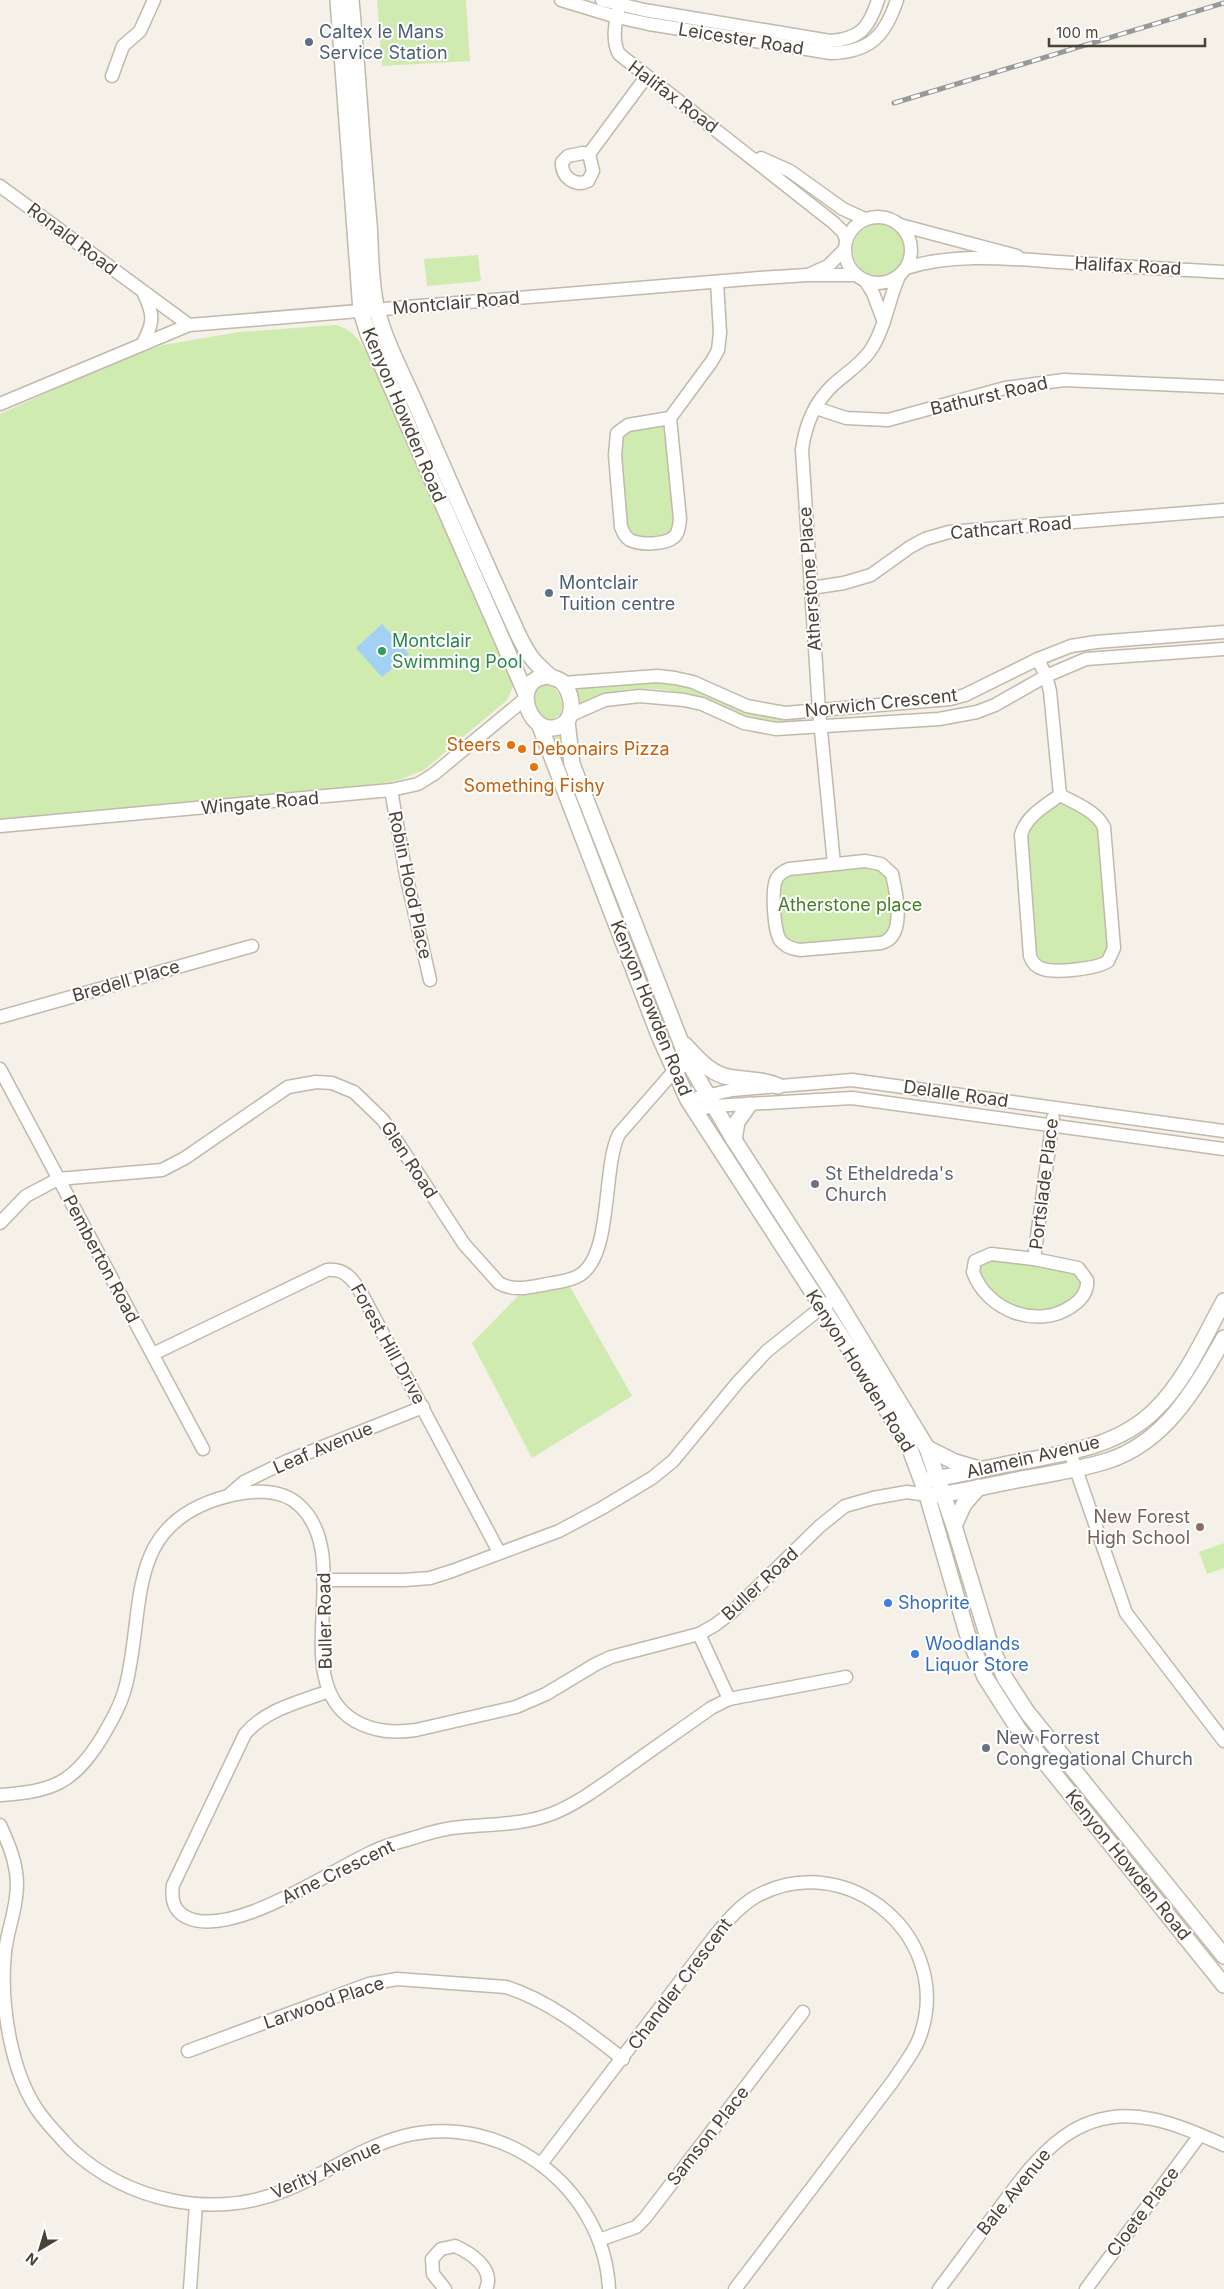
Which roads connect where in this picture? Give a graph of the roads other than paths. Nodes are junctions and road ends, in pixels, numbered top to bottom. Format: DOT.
graph roads {
  1 [pos="154,0"];
  2 [pos="338,0"];
  3 [pos="351,0"];
  4 [pos="561,0"];
  5 [pos="602,0"];
  6 [pos="878,0"];
  7 [pos="897,0"];
  8 [pos="618,11"];
  9 [pos="112,76"];
  10 [pos="646,77"];
  11 [pos="353,108"];
  12 [pos="745,151"];
  13 [pos="589,154"];
  14 [pos="358,180"];
  15 [pos="0,186"];
  16 [pos="865,219"];
  17 [pos="900,225"];
  18 [pos="846,244"];
  19 [pos="1031,260"];
  20 [pos="902,272"];
  21 [pos="1224,272"];
  22 [pos="808,275"];
  23 [pos="861,278"];
  24 [pos="717,282"];
  25 [pos="143,293"];
  26 [pos="377,310"];
  27 [pos="361,311"];
  28 [pos="884,322"];
  29 [pos="189,325"];
  30 [pos="143,343"];
  31 [pos="1224,387"];
  32 [pos="0,404"];
  33 [pos="816,408"];
  34 [pos="670,418"];
  35 [pos="1224,510"];
  36 [pos="470,528"];
  37 [pos="455,536"];
  38 [pos="811,588"];
  39 [pos="517,631"];
  40 [pos="1224,632"];
  41 [pos="1159,637"];
  42 [pos="501,638"];
  43 [pos="1224,649"];
  44 [pos="1161,654"];
  45 [pos="1038,659"];
  46 [pos="1046,676"];
  47 [pos="557,680"];
  48 [pos="526,696"];
  49 [pos="819,710"];
  50 [pos="569,718"];
  51 [pos="499,720"];
  52 [pos="536,721"];
  53 [pos="821,727"];
  54 [pos="391,790"];
  55 [pos="1060,795"];
  56 [pos="0,826"];
  57 [pos="834,864"];
  58 [pos="252,946"];
  59 [pos="430,980"];
  60 [pos="0,1017"];
  61 [pos="695,1062"];
  62 [pos="0,1069"];
  63 [pos="674,1071"];
  64 [pos="778,1086"];
  65 [pos="710,1100"];
  66 [pos="749,1105"];
  67 [pos="691,1106"];
  68 [pos="1054,1108"];
  69 [pos="1052,1125"];
  70 [pos="1224,1131"];
  71 [pos="734,1140"];
  72 [pos="1224,1149"];
  73 [pos="58,1179"];
  74 [pos="0,1223"];
  75 [pos="1034,1259"];
  76 [pos="836,1298"];
  77 [pos="1224,1300"];
  78 [pos="822,1307"];
  79 [pos="1224,1338"];
  80 [pos="153,1354"];
  81 [pos="423,1407"];
  82 [pos="927,1448"];
  83 [pos="203,1449"];
  84 [pos="1070,1452"];
  85 [pos="981,1469"];
  86 [pos="1077,1469"];
  87 [pos="938,1478"];
  88 [pos="922,1480"];
  89 [pos="979,1487"];
  90 [pos="907,1492"];
  91 [pos="944,1494"];
  92 [pos="927,1495"];
  93 [pos="228,1496"];
  94 [pos="954,1526"];
  95 [pos="499,1552"];
  96 [pos="323,1580"];
  97 [pos="699,1634"];
  98 [pos="846,1677"];
  99 [pos="329,1691"];
  100 [pos="729,1699"];
  101 [pos="1224,1740"];
  102 [pos="0,1795"];
  103 [pos="1103,1806"];
  104 [pos="1089,1817"];
  105 [pos="0,1825"];
  106 [pos="6,1918"];
  107 [pos="1219,1950"];
  108 [pos="1200,1955"];
  109 [pos="1224,1985"];
  110 [pos="804,2012"];
  111 [pos="188,2051"];
  112 [pos="623,2059"];
  113 [pos="1200,2135"];
  114 [pos="1224,2144"];
  115 [pos="541,2164"];
  116 [pos="196,2204"];
  117 [pos="598,2240"];
  118 [pos="190,2289"];
  119 [pos="446,2289"];
  120 [pos="486,2289"];
  121 [pos="609,2289"];
  122 [pos="735,2289"];
  123 [pos="939,2289"];
  124 [pos="1086,2289"];
  1 -- 9 [label="street"];
  2 -- 11 [label="street, Kenyon Howden Road"];
  3 -- 11 [label="street, Kenyon Howden Road"];
  4 -- 8 [label="street, Leicester Road"];
  5 -- 8 [label="street, Leicester Road"];
  6 -- 8 [label="street, Leicester Road"];
  7 -- 8 [label="street, Leicester Road"];
  8 -- 10 [label="street, Halifax Road"];
  10 -- 12 [label="street, Halifax Road"];
  10 -- 13 [label="street"];
  11 -- 14 [label="street, Kenyon Howden Road"];
  12 -- 16 [label="street, Halifax Road"];
  12 -- 18 [label="street, Halifax Road"];
  14 -- 26 [label="street, Kenyon Howden Road"];
  14 -- 27 [label="street, Kenyon Howden Road"];
  15 -- 25 [label="street, Ronald Road"];
  16 -- 17 [label="street, Halifax Road"];
  16 -- 18 [label="street"];
  17 -- 19 [label="street, Halifax Road"];
  17 -- 20 [label="street"];
  18 -- 22 [label="street, Montclair Road"];
  18 -- 23 [label="street, Halifax Road"];
  19 -- 20 [label="street, Halifax Road"];
  19 -- 21 [label="street, Halifax Road"];
  20 -- 23 [label="street, Halifax Road"];
  20 -- 28 [label="street, Atherstone Place"];
  22 -- 23 [label="street, Montclair Road"];
  22 -- 24 [label="street, Montclair Road"];
  23 -- 28 [label="street"];
  24 -- 26 [label="street, Montclair Road"];
  24 -- 34 [label="street"];
  25 -- 29 [label="street, Ronald Road"];
  25 -- 30 [label="street"];
  26 -- 27 [label="street, Montclair Road"];
  26 -- 36 [label="street, Kenyon Howden Road"];
  27 -- 29 [label="street, Montclair Road"];
  27 -- 37 [label="street, Kenyon Howden Road"];
  28 -- 33 [label="street, Atherstone Place"];
  29 -- 30 [label="street, Montclair Road"];
  30 -- 32 [label="street, Montclair Road"];
  31 -- 33 [label="street, Bathurst Road"];
  33 -- 38 [label="street, Atherstone Place"];
  34 -- 34 [label="street"];
  35 -- 38 [label="street, Cathcart Road"];
  36 -- 37 [label="street"];
  36 -- 39 [label="street, Kenyon Howden Road"];
  37 -- 42 [label="street, Kenyon Howden Road"];
  38 -- 49 [label="street, Atherstone Place"];
  39 -- 42 [label="street"];
  39 -- 47 [label="street, Kenyon Howden Road"];
  40 -- 41 [label="street, Norwich Crescent"];
  41 -- 44 [label="street"];
  41 -- 45 [label="street, Norwich Crescent"];
  42 -- 48 [label="street, Kenyon Howden Road"];
  43 -- 44 [label="street, Norwich Crescent"];
  44 -- 46 [label="street, Norwich Crescent"];
  45 -- 46 [label="street"];
  45 -- 49 [label="street, Norwich Crescent"];
  46 -- 53 [label="street, Norwich Crescent"];
  46 -- 55 [label="street"];
  47 -- 48 [label="street"];
  47 -- 49 [label="street, Norwich Crescent"];
  47 -- 50 [label="street"];
  48 -- 51 [label="street, Wingate Road"];
  48 -- 52 [label="street"];
  49 -- 53 [label="street, Atherstone Place"];
  50 -- 52 [label="street"];
  50 -- 53 [label="street, Norwich Crescent"];
  50 -- 61 [label="street, Kenyon Howden Road"];
  51 -- 52 [label="street"];
  51 -- 54 [label="street, Wingate Road"];
  52 -- 63 [label="street, Kenyon Howden Road"];
  53 -- 57 [label="street, Atherstone Place"];
  54 -- 56 [label="street, Wingate Road"];
  54 -- 59 [label="street, Robin Hood Place"];
  55 -- 55 [label="street"];
  57 -- 57 [label="street"];
  58 -- 60 [label="street, Bredell Place"];
  61 -- 63 [label="street, Glen Road"];
  61 -- 64 [label="street"];
  61 -- 65 [label="street, Kenyon Howden Road"];
  62 -- 73 [label="street, Pemberton Road"];
  63 -- 67 [label="street, Kenyon Howden Road"];
  63 -- 73 [label="street, Glen Road"];
  64 -- 65 [label="street, Delalle Road"];
  64 -- 68 [label="street, Delalle Road"];
  65 -- 66 [label="street, Delalle Road"];
  65 -- 67 [label="street, Delalle Road"];
  65 -- 71 [label="street, Kenyon Howden Road"];
  66 -- 69 [label="street, Delalle Road"];
  66 -- 71 [label="street"];
  67 -- 78 [label="street, Kenyon Howden Road"];
  68 -- 69 [label="street, Portslade Place"];
  68 -- 70 [label="street, Delalle Road"];
  69 -- 72 [label="street, Delalle Road"];
  69 -- 75 [label="street, Portslade Place"];
  71 -- 76 [label="street, Kenyon Howden Road"];
  73 -- 74 [label="street, Glen Road"];
  73 -- 80 [label="street, Pemberton Road"];
  75 -- 75 [label="street, Portslade Place"];
  76 -- 78 [label="street"];
  76 -- 82 [label="street, Kenyon Howden Road"];
  77 -- 84 [label="street, Alamein Avenue"];
  78 -- 88 [label="street, Kenyon Howden Road"];
  78 -- 95 [label="street"];
  79 -- 86 [label="street, Alamein Avenue"];
  80 -- 81 [label="street, Forest Hill Drive"];
  80 -- 83 [label="street, Pemberton Road"];
  81 -- 93 [label="street, Leaf Avenue"];
  81 -- 95 [label="street, Forest Hill Drive"];
  82 -- 85 [label="street"];
  82 -- 87 [label="street, Kenyon Howden Road"];
  84 -- 85 [label="street, Alamein Avenue"];
  84 -- 86 [label="street"];
  85 -- 87 [label="street, Alamein Avenue"];
  86 -- 89 [label="street, Alamein Avenue"];
  86 -- 101 [label="street"];
  87 -- 88 [label="street, Alamein Avenue"];
  87 -- 91 [label="street, Kenyon Howden Road"];
  88 -- 90 [label="street, Buller Road"];
  88 -- 92 [label="street, Kenyon Howden Road"];
  89 -- 91 [label="street, Alamein Avenue"];
  89 -- 94 [label="street"];
  90 -- 92 [label="street, Buller Road"];
  90 -- 97 [label="street, Buller Road"];
  91 -- 92 [label="street, Alamein Avenue"];
  91 -- 94 [label="street, Kenyon Howden Road"];
  92 -- 104 [label="street, Kenyon Howden Road"];
  93 -- 96 [label="street, Buller Road"];
  93 -- 102 [label="street, Buller Road"];
  94 -- 103 [label="street, Kenyon Howden Road"];
  95 -- 96 [label="street"];
  96 -- 99 [label="street, Buller Road"];
  97 -- 99 [label="street, Buller Road"];
  97 -- 100 [label="street"];
  98 -- 100 [label="street, Arne Crescent"];
  99 -- 100 [label="street, Arne Crescent"];
  103 -- 104 [label="street"];
  103 -- 107 [label="street, Kenyon Howden Road"];
  104 -- 108 [label="street, Kenyon Howden Road"];
  105 -- 106 [label="street, Verity Avenue"];
  106 -- 116 [label="street, Verity Avenue"];
  107 -- 108 [label="street"];
  108 -- 109 [label="street, Kenyon Howden Road"];
  110 -- 117 [label="street, Samson Place"];
  111 -- 112 [label="street, Larwood Place"];
  112 -- 115 [label="street, Chandler Crescent"];
  112 -- 122 [label="street, Chandler Crescent"];
  113 -- 114 [label="street, Bale Avenue"];
  113 -- 123 [label="street, Bale Avenue"];
  113 -- 124 [label="street, Cloete Place"];
  115 -- 116 [label="street, Verity Avenue"];
  115 -- 117 [label="street, Verity Avenue"];
  116 -- 118 [label="street"];
  117 -- 121 [label="street, Verity Avenue"];
  119 -- 120 [label="street"];
}
